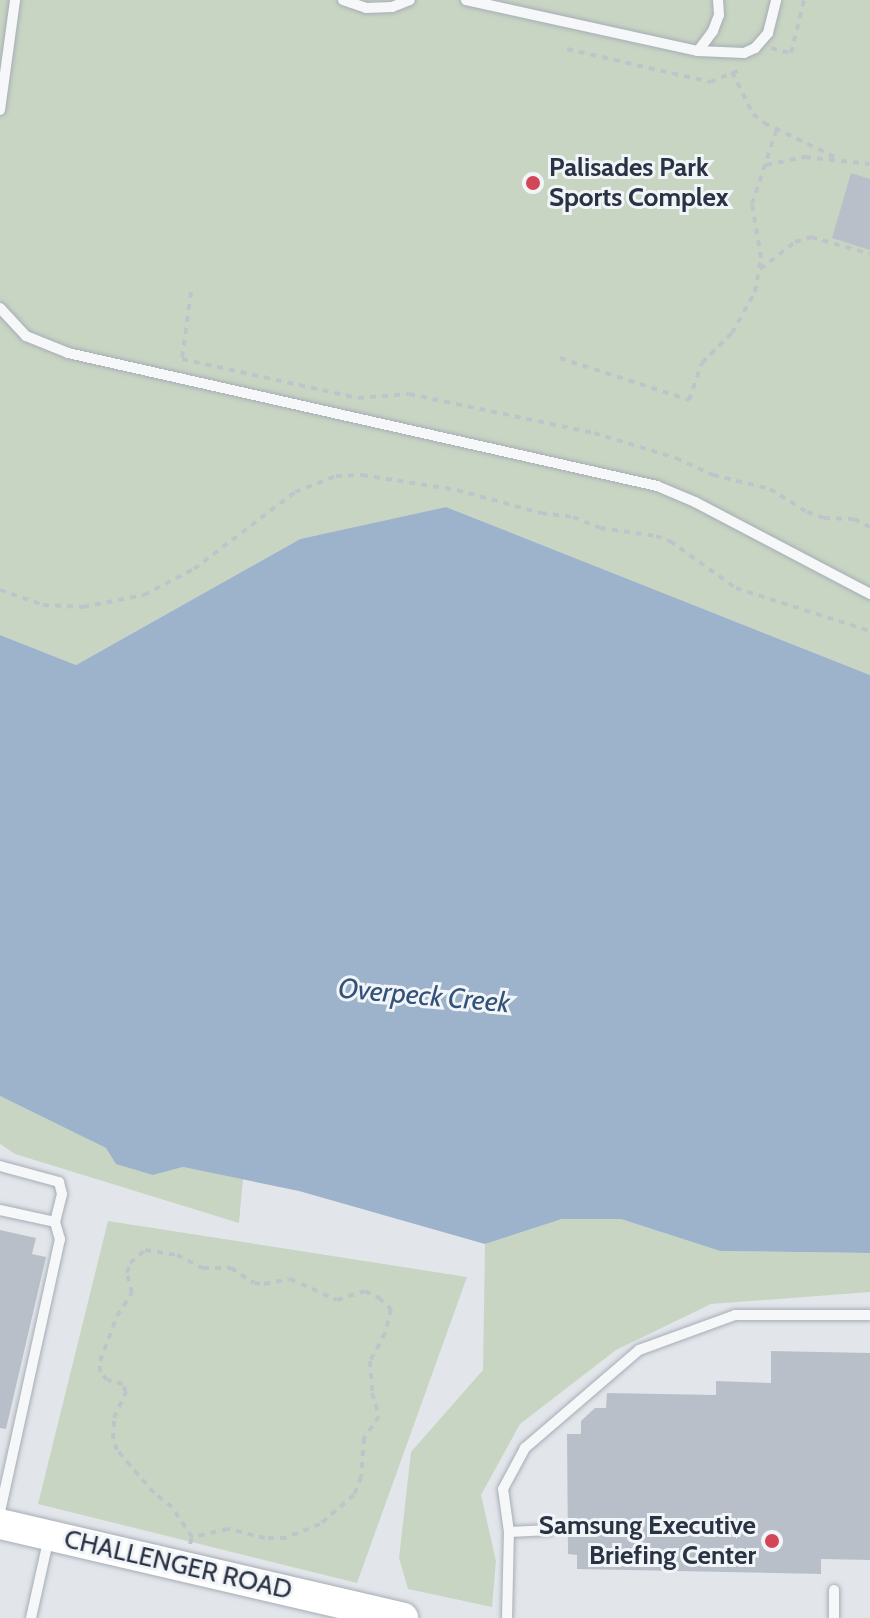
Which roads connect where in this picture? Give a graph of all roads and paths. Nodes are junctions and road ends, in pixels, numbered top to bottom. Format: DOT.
graph roads {
  1 [pos="15,0"];
  2 [pos="343,0"];
  3 [pos="410,0"];
  4 [pos="466,0"];
  5 [pos="718,0"];
  6 [pos="776,0"];
  7 [pos="698,51"];
  8 [pos="732,72"];
  9 [pos="0,110"];
  10 [pos="776,131"];
  11 [pos="837,158"];
  12 [pos="870,164"];
  13 [pos="766,165"];
  14 [pos="870,254"];
  15 [pos="760,269"];
  16 [pos="191,292"];
  17 [pos="0,308"];
  18 [pos="560,358"];
  19 [pos="870,527"];
  20 [pos="0,590"];
  21 [pos="870,594"];
  22 [pos="870,631"];
  23 [pos="0,1166"];
  24 [pos="0,1210"];
  25 [pos="55,1222"];
  26 [pos="870,1315"];
  27 [pos="2,1449"];
  28 [pos="14,1452"];
  29 [pos="0,1511"];
  30 [pos="0,1524"];
  31 [pos="550,1530"];
  32 [pos="509,1532"];
  33 [pos="50,1535"];
  34 [pos="192,1537"];
  35 [pos="190,1544"];
  36 [pos="834,1590"];
  37 [pos="362,1613"];
  38 [pos="35,1617"];
  39 [pos="403,1618"];
  40 [pos="507,1618"];
  41 [pos="834,1618"];
  1 -- 9 [label="lane"];
  2 -- 3 [label="lane"];
  4 -- 7 [label="lane"];
  5 -- 7 [label="lane"];
  6 -- 7 [label="lane"];
  8 -- 10 [label="path"];
  10 -- 11 [label="path"];
  10 -- 13 [label="path"];
  11 -- 12 [label="path"];
  11 -- 13 [label="path"];
  13 -- 15 [label="path"];
  14 -- 15 [label="path"];
  15 -- 18 [label="path"];
  16 -- 19 [label="path"];
  17 -- 21 [label="lane"];
  20 -- 22 [label="path"];
  23 -- 25 [label="lane"];
  24 -- 25 [label="lane"];
  25 -- 28 [label="lane"];
  26 -- 32 [label="lane"];
  27 -- 28 [label="lane"];
  28 -- 29 [label="lane"];
  30 -- 33 [label="main road, CHALLENGER ROAD"];
  31 -- 32 [label="lane"];
  32 -- 40 [label="lane"];
  33 -- 37 [label="main road, CHALLENGER ROAD"];
  33 -- 38 [label="lane"];
  34 -- 34 [label="path"];
  34 -- 35 [label="path"];
  36 -- 41 [label="lane"];
  37 -- 39 [label="main road, CHALLENGER ROAD"];
}
